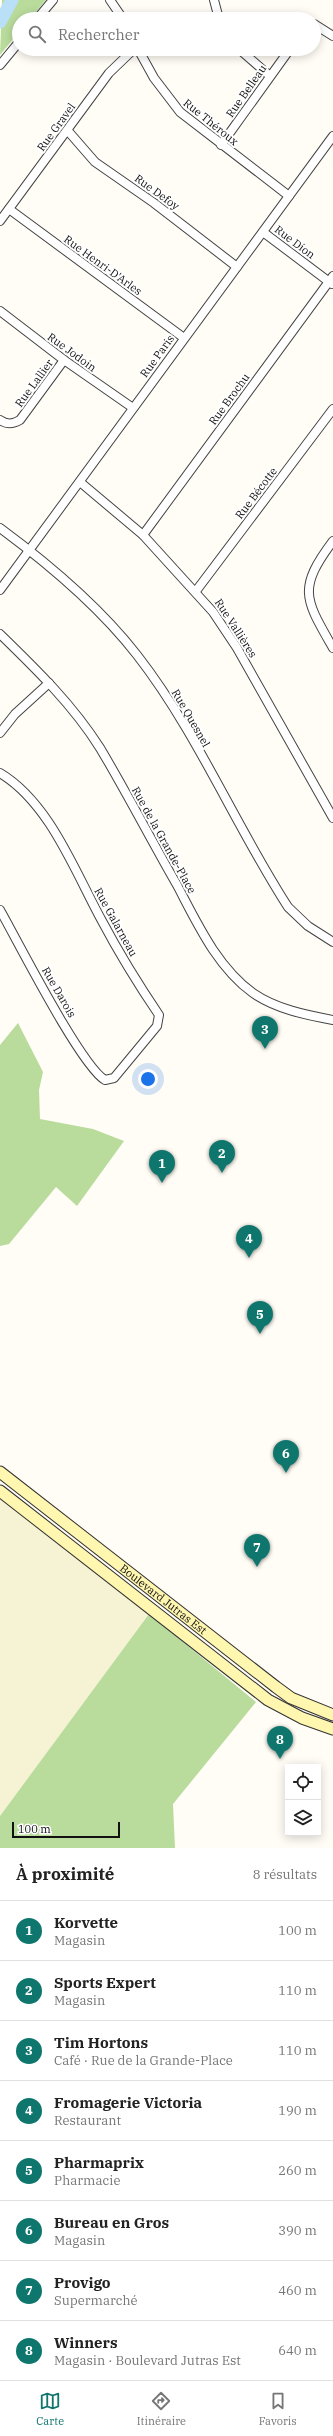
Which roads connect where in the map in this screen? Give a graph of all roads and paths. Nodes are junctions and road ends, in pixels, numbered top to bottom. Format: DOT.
graph roads {
  1 [pos="53,0"];
  2 [pos="110,0"];
  3 [pos="214,0"];
  4 [pos="43,12"];
  5 [pos="118,12"];
  6 [pos="217,12"];
  7 [pos="321,28"];
  8 [pos="333,36"];
  9 [pos="12,50"];
  10 [pos="127,56"];
  11 [pos="142,56"];
  12 [pos="246,56"];
  13 [pos="285,56"];
  14 [pos="0,65"];
  15 [pos="270,76"];
  16 [pos="68,131"];
  17 [pos="333,136"];
  18 [pos="221,145"];
  19 [pos="289,196"];
  20 [pos="9,209"];
  21 [pos="0,222"];
  22 [pos="262,232"];
  23 [pos="237,267"];
  24 [pos="332,280"];
  25 [pos="0,311"];
  26 [pos="184,338"];
  27 [pos="64,360"];
  28 [pos="133,408"];
  29 [pos="333,409"];
  30 [pos="0,420"];
  31 [pos="80,482"];
  32 [pos="0,528"];
  33 [pos="143,535"];
  34 [pos="333,541"];
  35 [pos="30,550"];
  36 [pos="0,590"];
  37 [pos="196,591"];
  38 [pos="0,634"];
  39 [pos="333,648"];
  40 [pos="49,683"];
  41 [pos="0,733"];
  42 [pos="0,773"];
  43 [pos="333,818"];
  44 [pos="0,910"];
  45 [pos="333,942"];
  46 [pos="333,1020"];
  47 [pos="105,1080"];
  48 [pos="0,1472"];
  49 [pos="0,1490"];
  50 [pos="333,1715"];
  51 [pos="333,1729"];
  1 -- 4 [label="street"];
  2 -- 5 [label="street"];
  3 -- 6 [label="street"];
  7 -- 8 [label="street"];
  9 -- 14 [label="street"];
  10 -- 16 [label="street, Rue Gravel"];
  11 -- 18 [label="street, Rue Théroux"];
  12 -- 15 [label="street"];
  13 -- 15 [label="street, Rue Belleau"];
  15 -- 18 [label="street, Rue Belleau"];
  16 -- 20 [label="street, Rue Gravel"];
  16 -- 23 [label="street, Rue Defoy"];
  17 -- 19 [label="street, Rue Paris"];
  18 -- 19 [label="street, Rue Théroux"];
  19 -- 22 [label="street, Rue Paris"];
  20 -- 21 [label="street, Rue Gravel"];
  20 -- 26 [label="street, Rue Henri-D'Arles"];
  22 -- 23 [label="street, Rue Paris"];
  22 -- 24 [label="street, Rue Dion"];
  23 -- 26 [label="street, Rue Paris"];
  24 -- 33 [label="street, Rue Brochu"];
  25 -- 27 [label="street, Rue Jodoin"];
  26 -- 28 [label="street, Rue Paris"];
  27 -- 28 [label="street, Rue Jodoin"];
  27 -- 30 [label="street, Rue Lallier"];
  28 -- 31 [label="street, Rue Paris"];
  29 -- 37 [label="street, Rue Bécotte"];
  31 -- 33 [label="street, Rue Vallières"];
  31 -- 35 [label="street, Rue Paris"];
  32 -- 35 [label="street, Rue Quesnel"];
  33 -- 37 [label="street, Rue Vallières"];
  34 -- 39 [label="street"];
  35 -- 36 [label="street, Rue Paris"];
  35 -- 45 [label="street, Rue Quesnel"];
  37 -- 43 [label="street, Rue Vallières"];
  38 -- 40 [label="street, Rue de la Grande-Place"];
  40 -- 41 [label="street"];
  40 -- 46 [label="street, Rue de la Grande-Place"];
  42 -- 47 [label="street, Rue Galarneau"];
  44 -- 47 [label="street, Rue Darois"];
  48 -- 50 [label="main road, Boulevard Jutras Est"];
  49 -- 51 [label="main road, Boulevard Jutras Est"];
}
